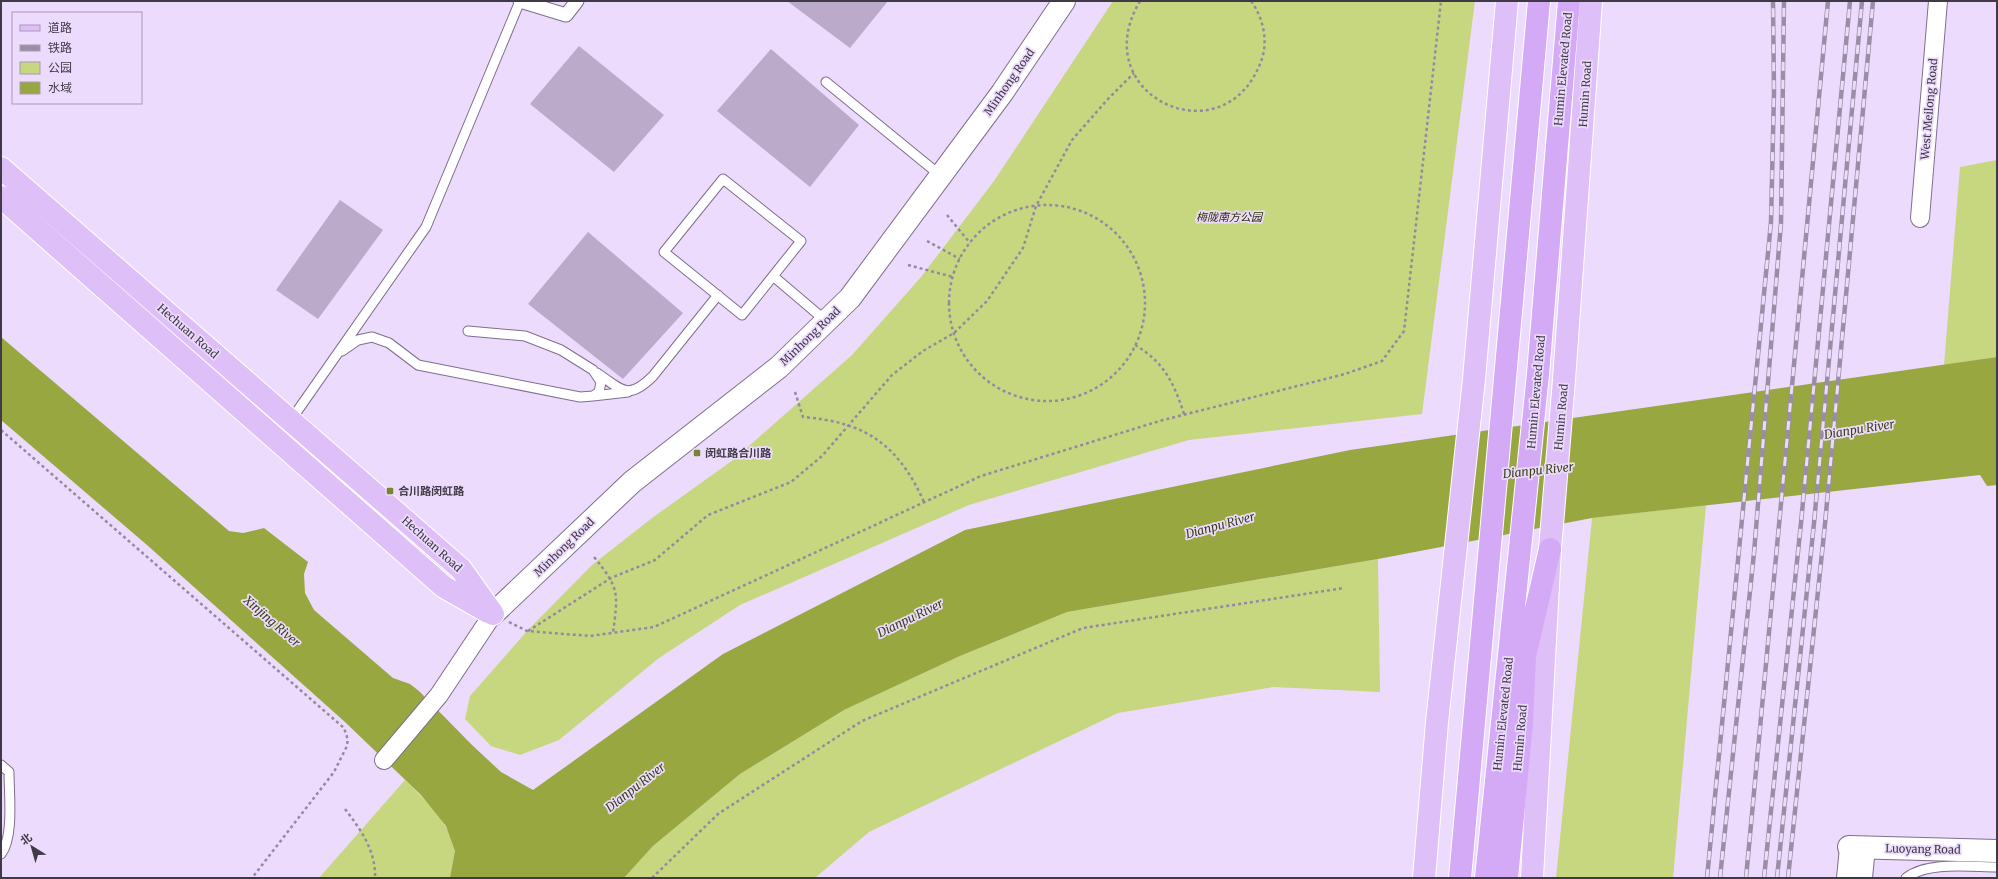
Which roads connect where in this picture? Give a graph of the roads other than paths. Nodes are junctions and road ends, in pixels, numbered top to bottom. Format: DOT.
graph roads {
  1 [pos="520,1"];
  2 [pos="577,1"];
  3 [pos="1064,1"];
  4 [pos="1507,1"];
  5 [pos="1539,1"];
  6 [pos="1568,1"];
  7 [pos="1591,1"];
  8 [pos="1938,1"];
  9 [pos="826,82"];
  10 [pos="1,168"];
  11 [pos="942,176"];
  12 [pos="1,197"];
  13 [pos="1920,218"];
  14 [pos="773,276"];
  15 [pos="718,295"];
  16 [pos="826,321"];
  17 [pos="468,331"];
  18 [pos="336,355"];
  19 [pos="593,370"];
  20 [pos="631,392"];
  21 [pos="588,396"];
  22 [pos="291,420"];
  23 [pos="1550,549"];
  24 [pos="493,614"];
  25 [pos="384,760"];
  26 [pos="1,765"];
  27 [pos="1466,801"];
  28 [pos="1493,806"];
  29 [pos="1426,836"];
  30 [pos="1857,847"];
  31 [pos="1997,851"];
  32 [pos="1,854"];
  33 [pos="1997,867"];
  34 [pos="1419,878"];
  35 [pos="1424,878"];
  36 [pos="1455,878"];
  37 [pos="1460,878"];
  38 [pos="1486,878"];
  39 [pos="1489,878"];
  40 [pos="1507,878"];
  41 [pos="1532,878"];
  42 [pos="1846,878"];
  43 [pos="1863,878"];
  44 [pos="1906,878"];
  1 -- 2 [label="street"];
  1 -- 18 [label="lane"];
  3 -- 11 [label="main road, Minhong Road"];
  4 -- 29 [label="main road"];
  5 -- 27 [label="highway"];
  6 -- 28 [label="highway, Humin Elevated Road"];
  7 -- 23 [label="main road, Humin Road"];
  8 -- 13 [label="street, West Meilong Road"];
  9 -- 11 [label="lane"];
  10 -- 22 [label="main road, Hechuan Road"];
  11 -- 16 [label="main road, Minhong Road"];
  12 -- 24 [label="main road, Hechuan Road"];
  14 -- 15 [label="lane"];
  14 -- 15 [label="lane"];
  14 -- 16 [label="lane"];
  15 -- 20 [label="lane"];
  16 -- 24 [label="main road, Minhong Road"];
  17 -- 19 [label="lane"];
  18 -- 21 [label="lane"];
  18 -- 22 [label="lane"];
  19 -- 20 [label="lane"];
  19 -- 21 [label="lane"];
  20 -- 21 [label="lane"];
  22 -- 24 [label="main road, Hechuan Road"];
  23 -- 40 [label="highway, Humin Road"];
  23 -- 41 [label="main road"];
  24 -- 25 [label="street"];
  26 -- 32 [label="lane"];
  27 -- 36 [label="highway"];
  27 -- 37 [label="highway"];
  28 -- 38 [label="highway, Humin Elevated Road"];
  28 -- 39 [label="highway"];
  29 -- 34 [label="main road"];
  29 -- 35 [label="main road"];
  30 -- 31 [label="main road, Luoyang Road"];
  30 -- 42 [label="street"];
  30 -- 43 [label="street"];
  33 -- 44 [label="lane"];
}
